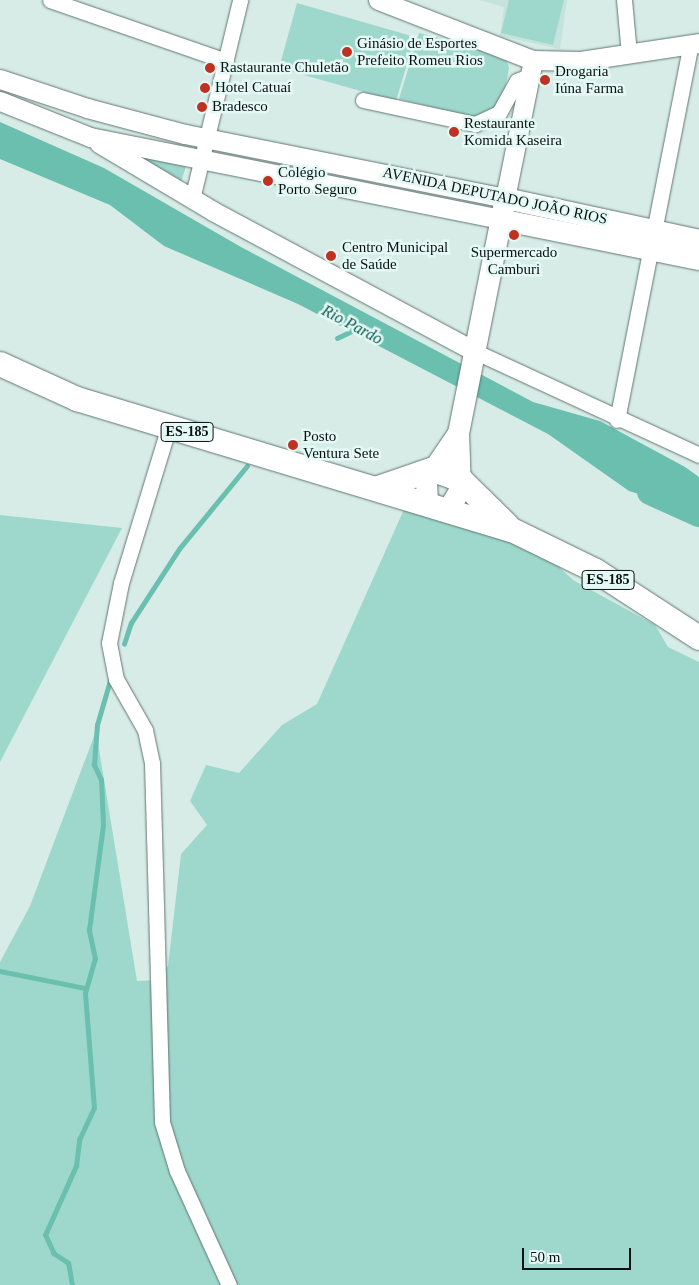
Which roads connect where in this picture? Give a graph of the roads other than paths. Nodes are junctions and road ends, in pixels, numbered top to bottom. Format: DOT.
graph roads {
  1 [pos="50,0"];
  2 [pos="240,0"];
  3 [pos="378,0"];
  4 [pos="624,0"];
  5 [pos="695,43"];
  6 [pos="629,54"];
  7 [pos="226,61"];
  8 [pos="531,68"];
  9 [pos="0,79"];
  10 [pos="363,100"];
  11 [pos="0,101"];
  12 [pos="90,137"];
  13 [pos="207,137"];
  14 [pos="203,157"];
  15 [pos="505,198"];
  16 [pos="192,199"];
  17 [pos="500,219"];
  18 [pos="699,240"];
  19 [pos="655,241"];
  20 [pos="699,259"];
  21 [pos="472,358"];
  22 [pos="0,364"];
  23 [pos="617,420"];
  24 [pos="169,426"];
  25 [pos="459,430"];
  26 [pos="699,455"];
  27 [pos="432,470"];
  28 [pos="462,481"];
  29 [pos="378,488"];
  30 [pos="437,505"];
  31 [pos="512,530"];
  32 [pos="699,638"];
  33 [pos="229,1285"];
  1 -- 7 [label="street"];
  2 -- 7 [label="street"];
  3 -- 8 [label="street"];
  4 -- 6 [label="street"];
  5 -- 6 [label="street"];
  5 -- 19 [label="street"];
  6 -- 8 [label="street"];
  7 -- 13 [label="street"];
  8 -- 10 [label="street"];
  8 -- 15 [label="street"];
  9 -- 13 [label="street, AVENIDA DEPUTADO JOÃO RIOS"];
  11 -- 12 [label="street, AVENIDA DEPUTADO JOÃO RIOS"];
  12 -- 14 [label="street, AVENIDA DEPUTADO JOÃO RIOS"];
  12 -- 16 [label="street"];
  13 -- 14 [label="street"];
  13 -- 15 [label="street, AVENIDA DEPUTADO JOÃO RIOS"];
  14 -- 16 [label="street"];
  14 -- 17 [label="street, AVENIDA DEPUTADO JOÃO RIOS"];
  15 -- 17 [label="main road"];
  15 -- 19 [label="main road, AVENIDA DEPUTADO JOÃO RIOS"];
  16 -- 21 [label="street"];
  17 -- 19 [label="main road, AVENIDA DEPUTADO JOÃO RIOS"];
  17 -- 21 [label="main road"];
  18 -- 19 [label="main road, AVENIDA DEPUTADO JOÃO RIOS"];
  19 -- 20 [label="main road, AVENIDA DEPUTADO JOÃO RIOS"];
  19 -- 23 [label="street"];
  21 -- 23 [label="street"];
  21 -- 25 [label="main road"];
  22 -- 24 [label="main road, ES-185"];
  23 -- 26 [label="street"];
  24 -- 29 [label="main road, ES-185"];
  24 -- 33 [label="street"];
  25 -- 27 [label="main road"];
  25 -- 28 [label="main road"];
  27 -- 28 [label="main road"];
  27 -- 29 [label="main road"];
  27 -- 30 [label="main road"];
  28 -- 30 [label="main road"];
  28 -- 31 [label="main road"];
  29 -- 30 [label="main road, ES-185"];
  30 -- 31 [label="main road, ES-185"];
  31 -- 32 [label="main road, ES-185"];
}
